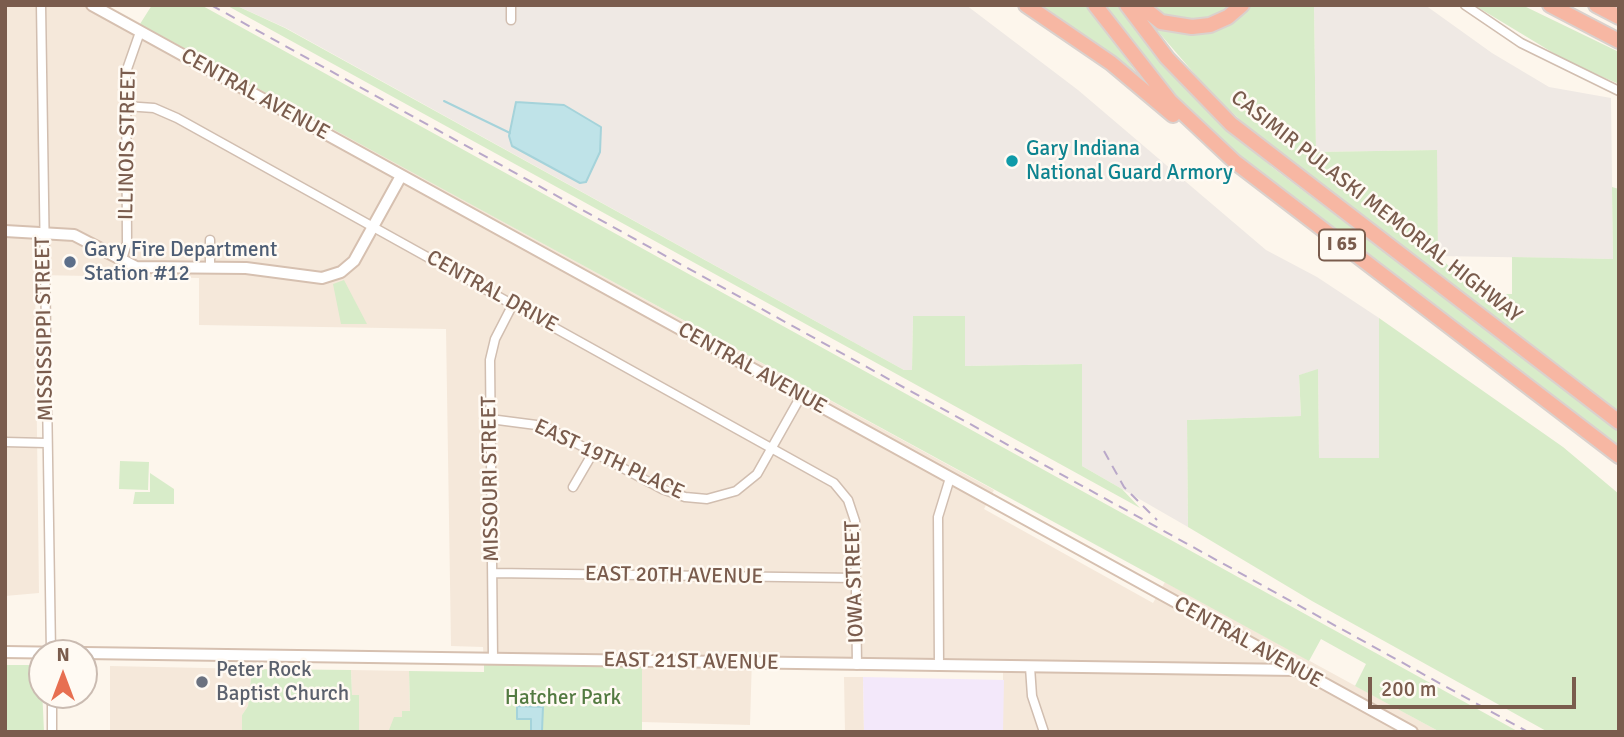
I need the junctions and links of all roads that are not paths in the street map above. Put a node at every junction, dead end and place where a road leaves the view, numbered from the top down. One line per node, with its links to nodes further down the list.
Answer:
1 (41, 5): 22 (street, MISSISSIPPI STREET)
2 (92, 5): 14 (street, CENTRAL AVENUE)
3 (511, 5): 13 (street)
4 (1026, 5): 18 (highway)
5 (1095, 5): 18 (highway, I 65)
6 (1127, 5): 29 (highway, CASIMIR PULASKI MEMORIAL HIGHWAY / I 65)
7 (1140, 5): 8 (highway)
8 (1242, 5)
9 (1465, 5): 16 (street)
10 (1550, 5): 15 (highway)
11 (1596, 5): 12 (highway)
12 (1619, 16)
13 (511, 20)
14 (140, 32): 17 (street, ILLINOIS STREET); 19 (street, CENTRAL AVENUE)
15 (1619, 41)
16 (1619, 90)
17 (125, 106): 20 (street, CENTRAL DRIVE); 24 (street, ILLINOIS STREET)
18 (1235, 162): 34 (highway, I 65)
19 (401, 176): 20 (street); 27 (street, CENTRAL AVENUE)
20 (374, 227): 25 (street); 26 (street, CENTRAL DRIVE)
21 (5, 231): 22 (street)
22 (44, 232): 24 (street); 31 (street, MISSISSIPPI STREET)
23 (210, 240): 25 (street)
24 (122, 259): 25 (street)
25 (210, 267)
26 (513, 304): 28 (street, MISSOURI STREET); 32 (street, CENTRAL DRIVE)
27 (802, 396): 32 (street, EAST 19TH PLACE); 35 (street, CENTRAL AVENUE)
28 (490, 419): 33 (street, EAST 19TH PLACE); 38 (street, MISSOURI STREET)
29 (1619, 422)
30 (5, 442): 31 (street)
31 (46, 443): 40 (street, MISSISSIPPI STREET)
32 (774, 447): 33 (street, EAST 19TH PLACE); 37 (street, CENTRAL DRIVE)
33 (594, 452): 36 (street)
34 (1619, 456)
35 (950, 478): 46 (street); 48 (street, CENTRAL AVENUE)
36 (573, 487)
37 (848, 500): 39 (street, IOWA STREET)
38 (493, 573): 39 (street, EAST 20TH AVENUE); 44 (street, MISSOURI STREET)
39 (856, 578): 45 (street, IOWA STREET)
40 (51, 639)
41 (5, 652): 42 (street)
42 (28, 652)
43 (98, 653): 44 (street, EAST 21ST AVENUE)
44 (493, 659): 45 (street, EAST 21ST AVENUE)
45 (858, 665): 46 (street, EAST 21ST AVENUE)
46 (939, 666): 47 (street, EAST 21ST AVENUE)
47 (1030, 667): 48 (street, EAST 21ST AVENUE); 51 (street)
48 (1297, 670): 52 (street, CENTRAL AVENUE)
49 (51, 709): 50 (street)
50 (52, 732)
51 (1044, 732)
52 (1412, 732)

